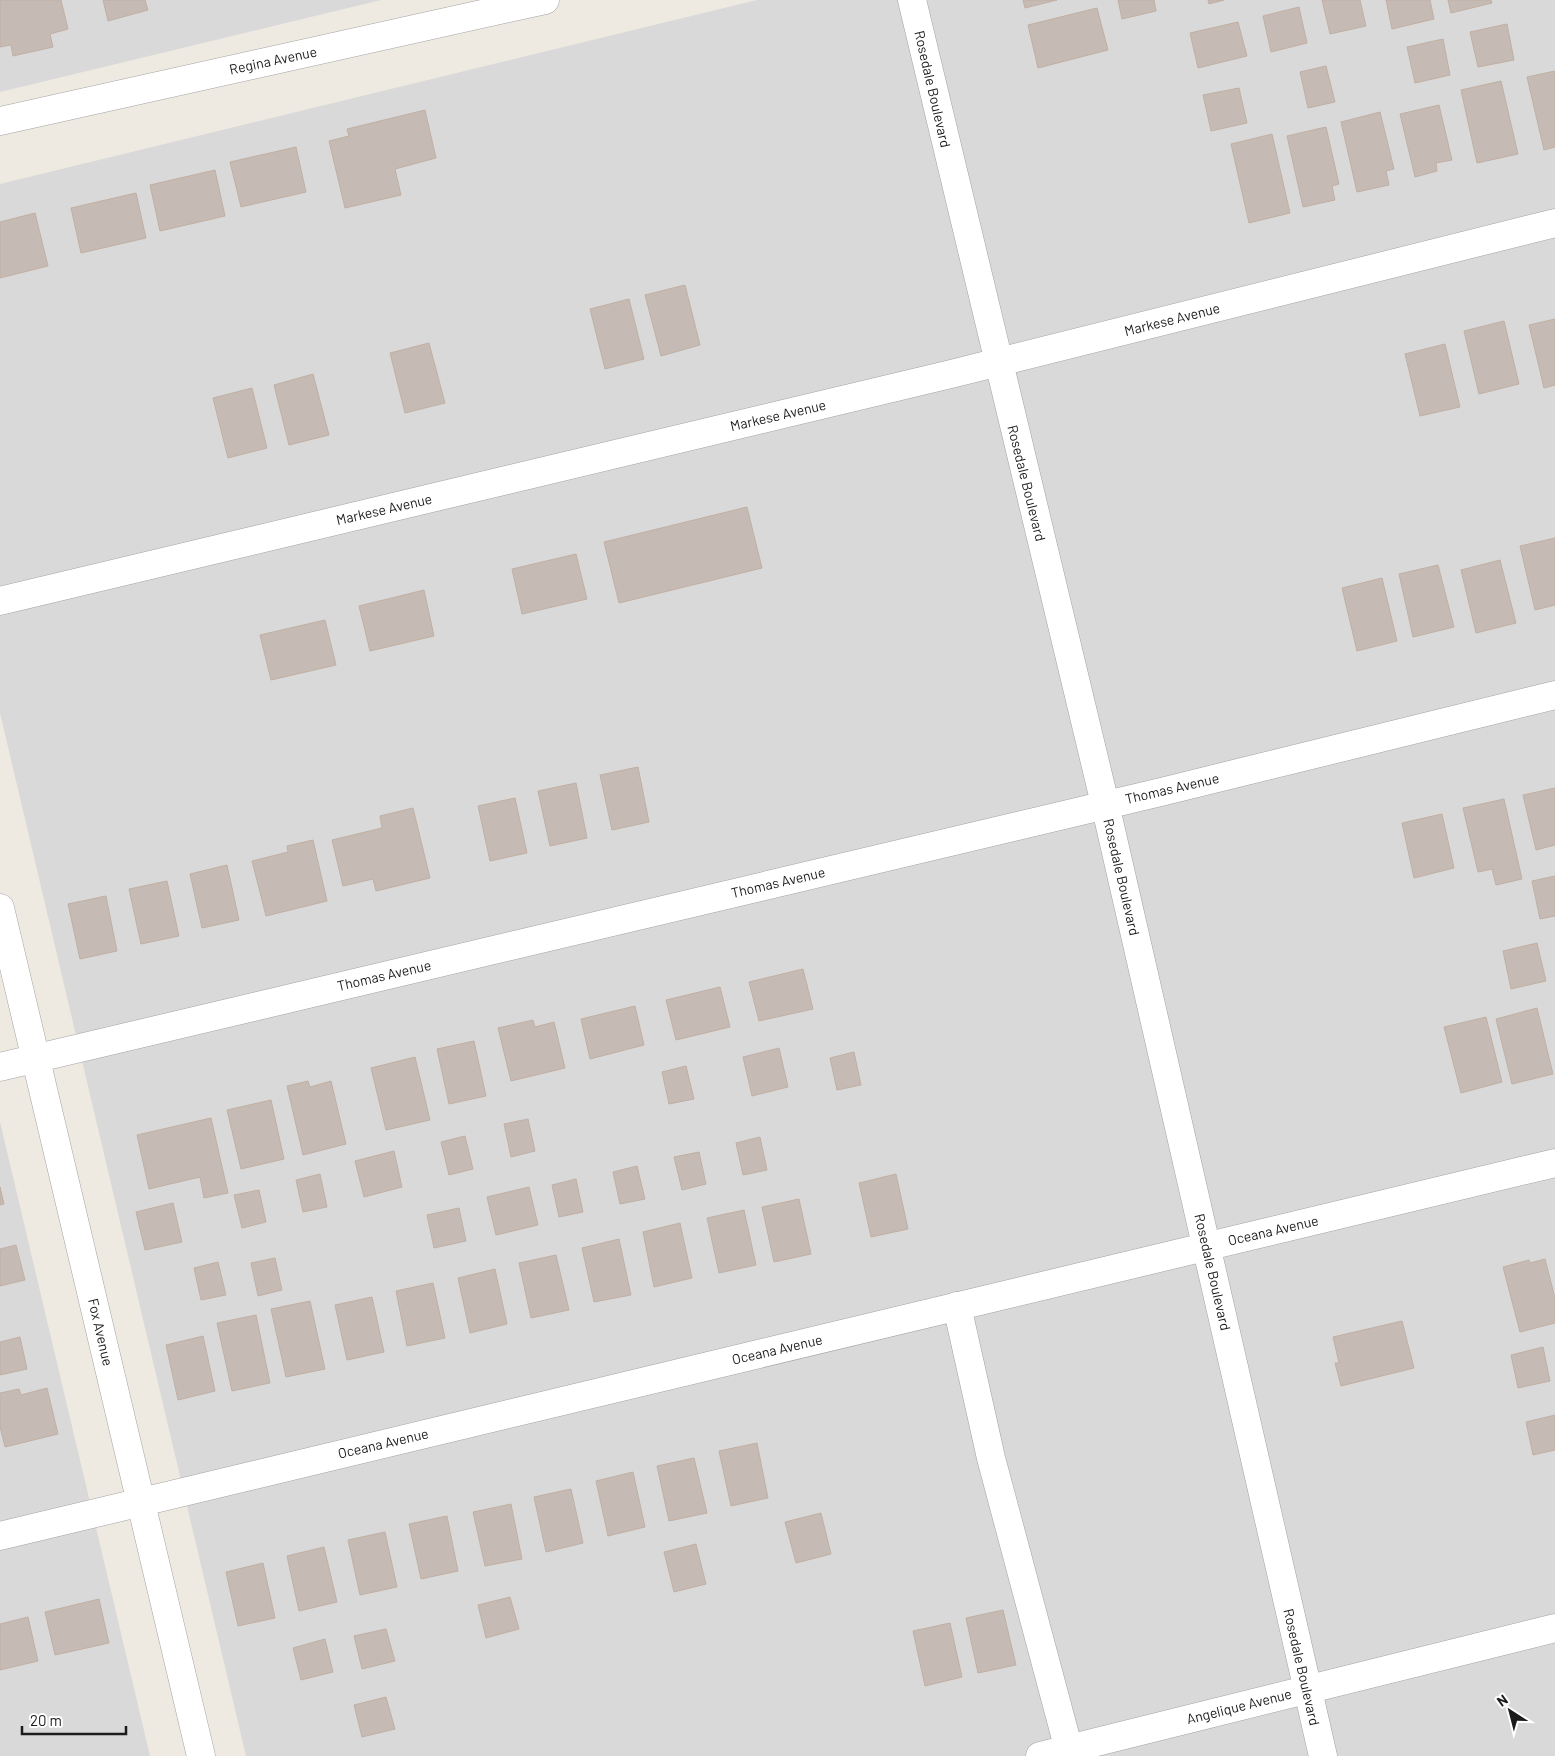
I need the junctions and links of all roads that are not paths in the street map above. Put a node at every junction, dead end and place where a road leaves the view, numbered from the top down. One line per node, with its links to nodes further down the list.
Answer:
1 (545, 0): 3 (street, Regina Avenue)
2 (912, 0): 5 (street, Rosedale Boulevard)
3 (0, 120)
4 (1555, 223): 5 (street, Markese Avenue)
5 (998, 362): 6 (street, Markese Avenue); 8 (street, Rosedale Boulevard)
6 (0, 601)
7 (1555, 694): 8 (street, Thomas Avenue)
8 (1105, 804): 10 (street, Thomas Avenue); 13 (street, Rosedale Boulevard)
9 (0, 908): 10 (street, Fox Avenue)
10 (37, 1058): 11 (street, Thomas Avenue); 15 (street, Fox Avenue)
11 (0, 1067)
12 (1555, 1163): 13 (street, Oceana Avenue)
13 (1208, 1246): 14 (street, Oceana Avenue); 18 (street, Rosedale Boulevard)
14 (957, 1306): 15 (street, Oceana Avenue); 19 (street)
15 (141, 1501): 16 (street, Oceana Avenue); 20 (street, Fox Avenue)
16 (0, 1536)
17 (1555, 1628): 18 (street, Angelique Avenue)
18 (1306, 1689): 19 (street, Angelique Avenue); 22 (street, Rosedale Boulevard)
19 (1069, 1750): 21 (street, Angelique Avenue)
20 (201, 1756)
21 (1040, 1756)
22 (1323, 1756)

